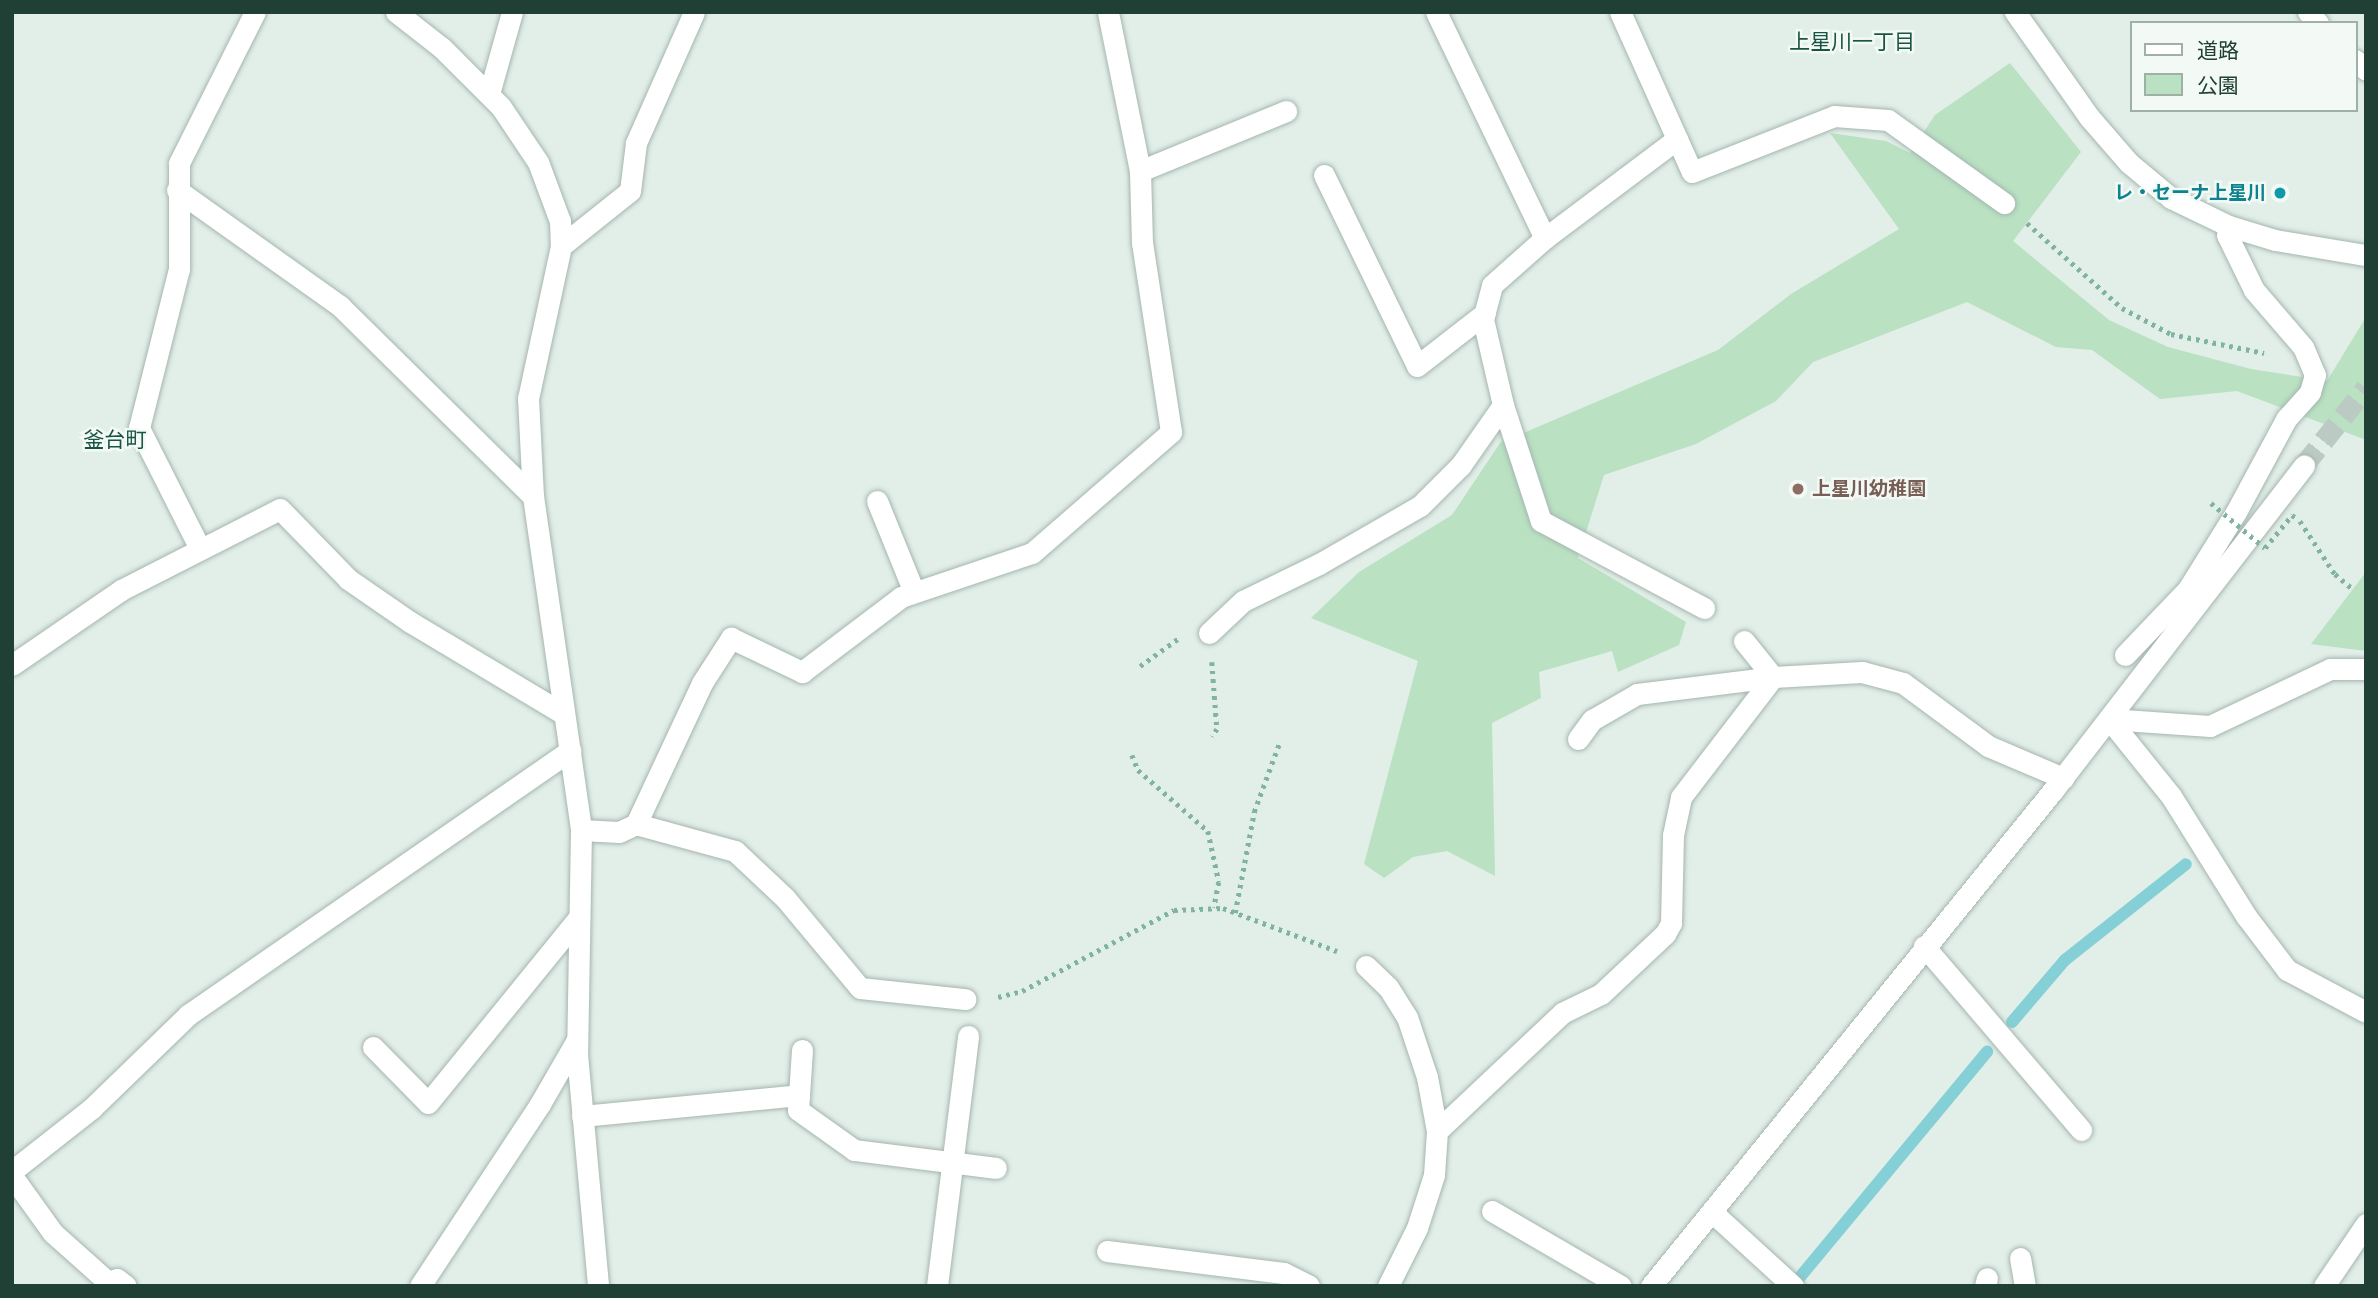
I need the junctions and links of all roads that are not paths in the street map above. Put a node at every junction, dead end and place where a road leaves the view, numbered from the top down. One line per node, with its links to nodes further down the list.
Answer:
1 (255, 12): 14 (street)
2 (396, 12): 9 (street)
3 (512, 12): 9 (street)
4 (694, 12): 18 (street)
5 (1108, 12): 12 (street)
6 (1437, 12): 17 (street)
7 (1620, 12): 11 (street)
8 (2015, 12): 16 (street)
9 (489, 94): 18 (street)
10 (1286, 111): 12 (street)
11 (1677, 139): 15 (street); 17 (street)
12 (1140, 171): 26 (street)
13 (1324, 175): 20 (street)
14 (177, 190): 23 (street); 25 (street)
15 (2004, 203)
16 (2229, 226): 19 (street); 27 (street)
17 (1545, 238): 20 (street)
18 (561, 246): 23 (street)
19 (2366, 255)
20 (1485, 313): 21 (street)
21 (1503, 405): 28 (street); 29 (street)
22 (2304, 465): 27 (street)
23 (533, 496): 35 (street)
24 (877, 501): 26 (street)
25 (199, 547): 32 (street); 35 (street)
26 (914, 592): 40 (street)
27 (2195, 594): 31 (street); 36 (street)
28 (1704, 608)
29 (1209, 632)
30 (1744, 641): 34 (street)
31 (2125, 655)
32 (12, 665)
33 (2366, 669): 36 (street)
34 (1773, 677): 37 (street); 39 (street); 54 (street)
35 (564, 714): 38 (street)
36 (2109, 719): 39 (street); 46 (street)
37 (1578, 739)
38 (570, 750): 41 (street); 57 (street)
39 (2063, 778): 43 (street)
40 (636, 824): 41 (street); 45 (street)
41 (581, 831): 42 (street)
42 (579, 918): 48 (street); 49 (street)
43 (1924, 946): 53 (street); 59 (street)
44 (1366, 966): 54 (street)
45 (965, 999)
46 (2366, 1012)
47 (968, 1037): 55 (street)
48 (577, 1040): 52 (street); 64 (street)
49 (373, 1047)
50 (802, 1050): 51 (street)
51 (799, 1095): 52 (street); 55 (street)
52 (582, 1116): 65 (street)
53 (2081, 1130)
54 (1437, 1131): 68 (street)
55 (956, 1164): 56 (street); 66 (street)
56 (996, 1168)
57 (12, 1174): 63 (street)
58 (1492, 1211): 69 (street)
59 (1712, 1212): 70 (street); 71 (street)
60 (2366, 1224): 73 (street)
61 (1107, 1251): 67 (street)
62 (2020, 1258): 72 (street)
63 (121, 1282)
64 (420, 1286)
65 (598, 1286)
66 (937, 1286)
67 (1310, 1286)
68 (1388, 1286)
69 (1621, 1286)
70 (1651, 1286)
71 (1793, 1286)
72 (2025, 1286)
73 (2324, 1286)

